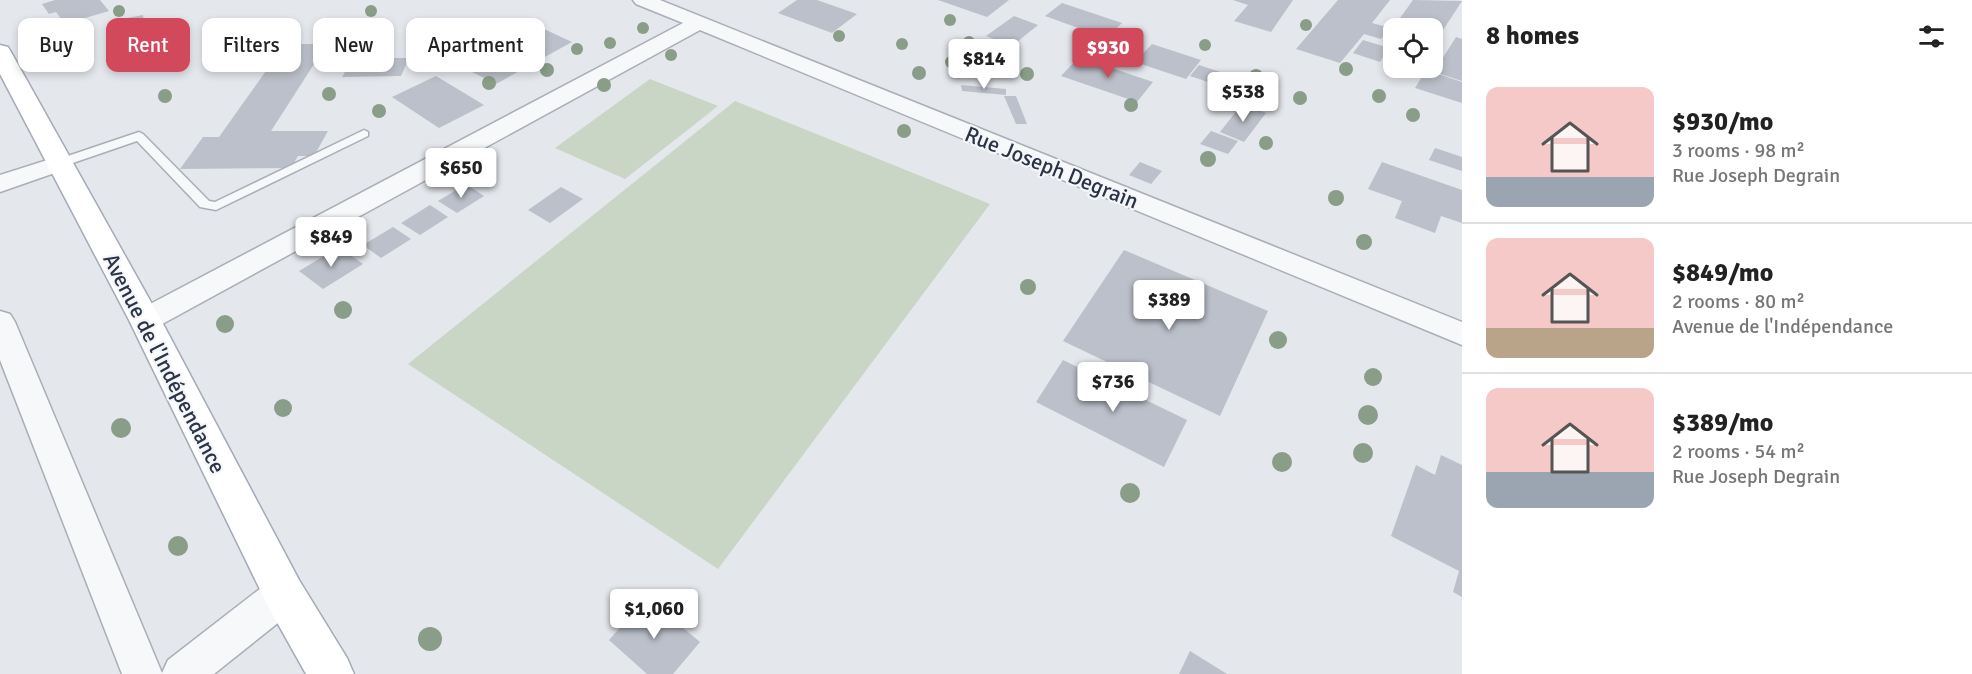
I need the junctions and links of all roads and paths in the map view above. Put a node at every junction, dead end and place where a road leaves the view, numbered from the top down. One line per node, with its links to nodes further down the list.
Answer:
1 (643, 0): 2 (street, Rue Joseph Degrain)
2 (699, 23): 7 (street); 9 (street, Rue Joseph Degrain)
3 (0, 52): 5 (main road, Avenue de l'Indépendance)
4 (364, 134): 5 (lane)
5 (60, 163): 6 (street); 7 (main road, Avenue de l'Indépendance)
6 (0, 184)
7 (145, 320): 10 (main road, Avenue de l'Indépendance)
8 (0, 322): 11 (street)
9 (1462, 334)
10 (284, 594): 12 (street); 13 (main road, Avenue de l'Indépendance)
11 (142, 674)
12 (182, 674)
13 (331, 674)

